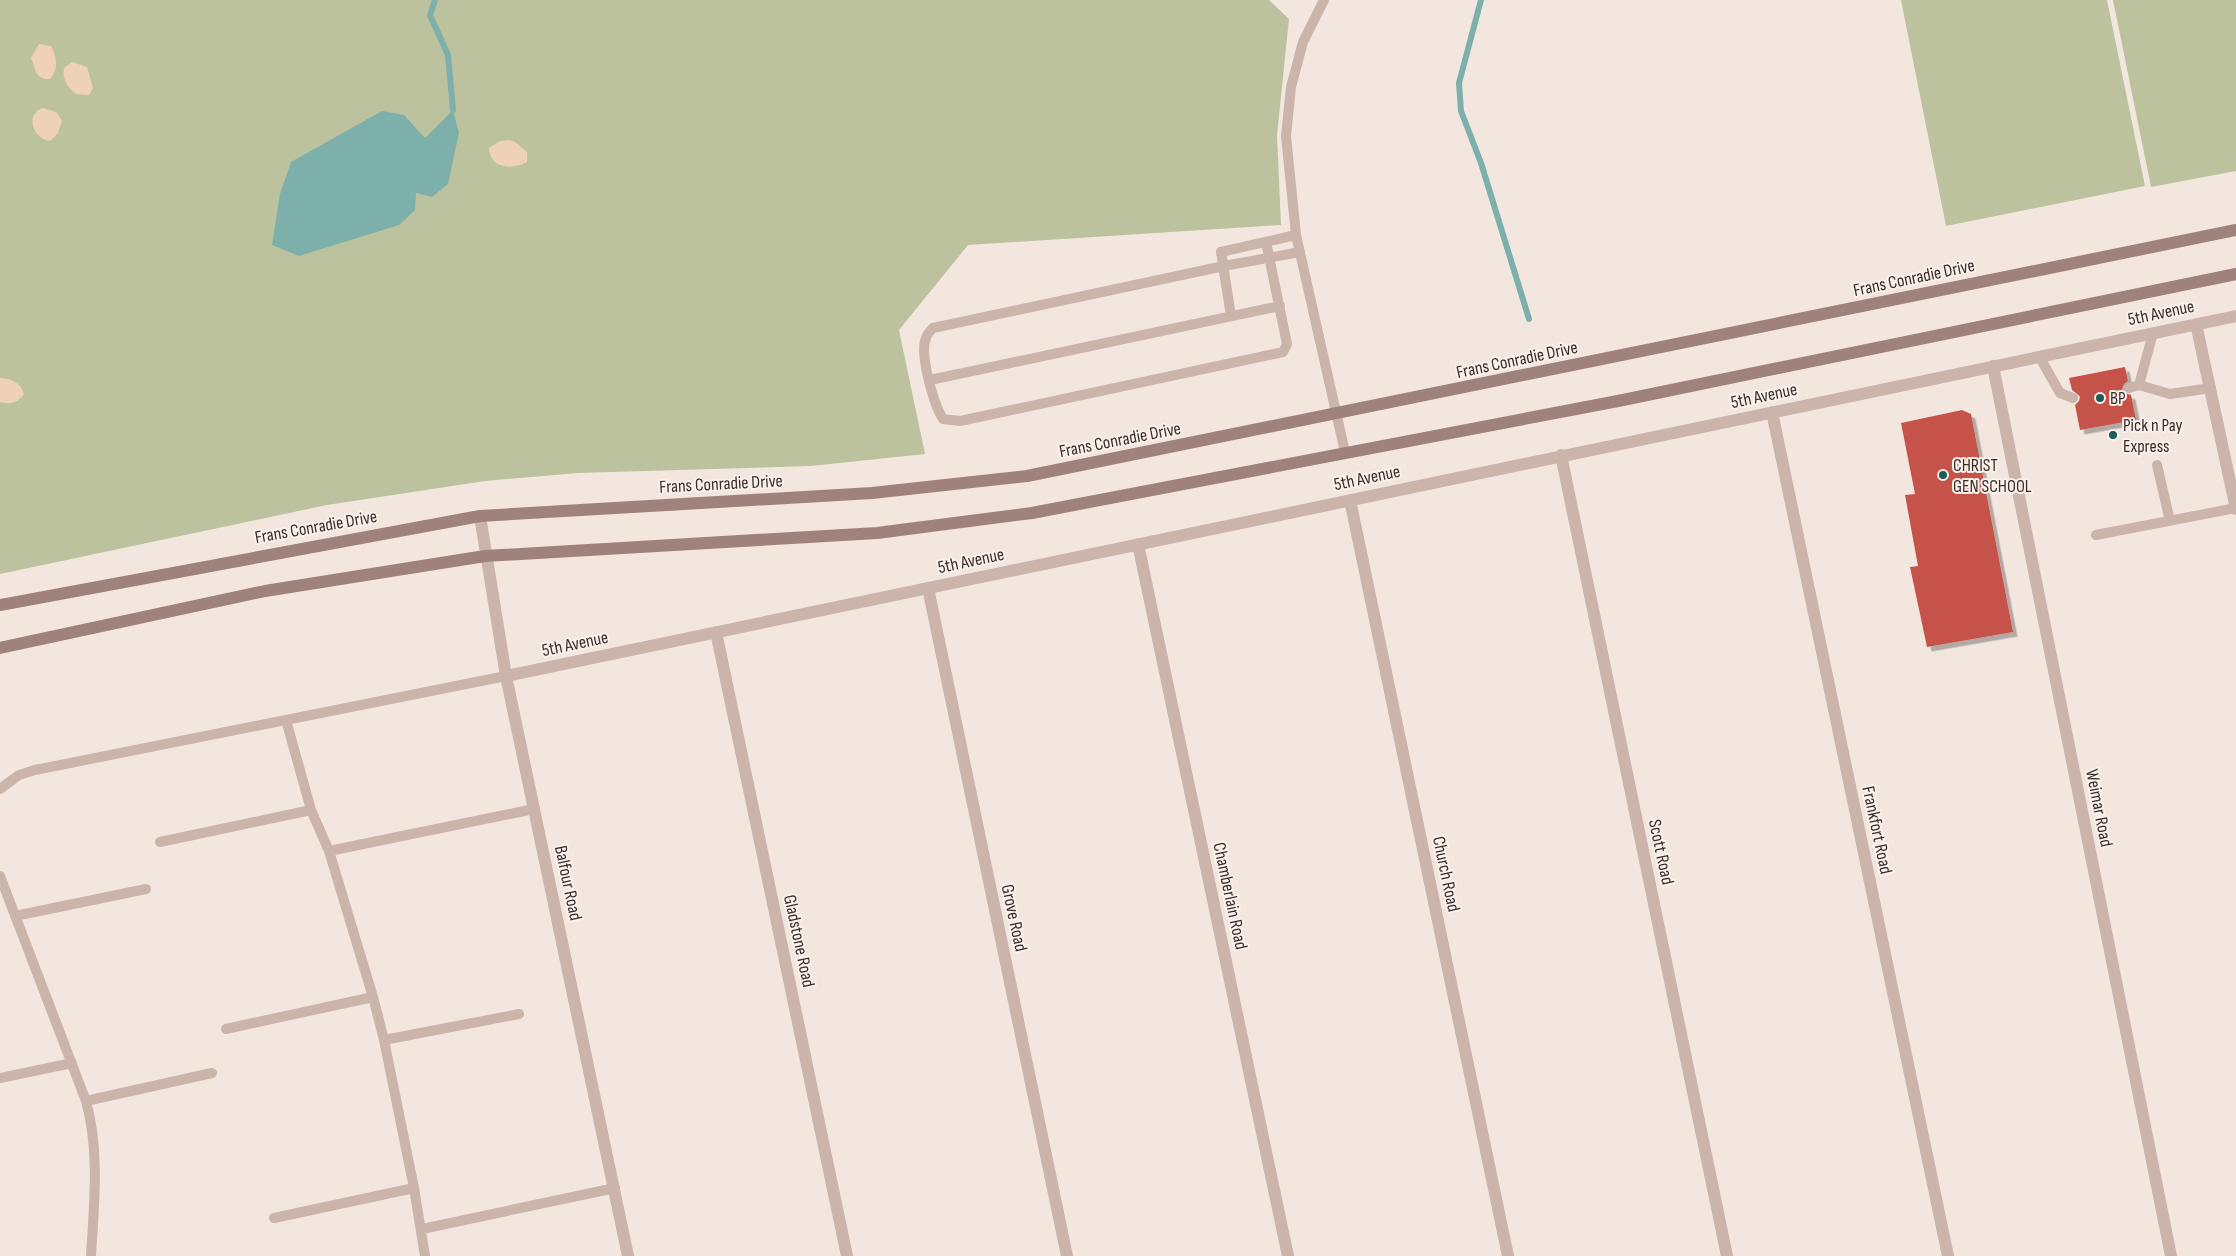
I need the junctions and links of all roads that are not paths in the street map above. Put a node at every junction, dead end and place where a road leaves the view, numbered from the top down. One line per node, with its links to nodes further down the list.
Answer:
1 (1324, 0): 3 (lane)
2 (2236, 230): 20 (main road, Frans Conradie Drive)
3 (1296, 235): 4 (lane); 5 (lane)
4 (1266, 242): 6 (lane); 7 (lane)
5 (1300, 252): 6 (lane); 20 (lane)
6 (1271, 258): 7 (lane); 9 (lane)
7 (1224, 266): 10 (lane); 16 (lane)
8 (2236, 274): 21 (main road)
9 (1280, 306): 10 (lane); 16 (lane)
10 (1231, 316): 16 (lane)
11 (2236, 316): 12 (street, 5th Avenue)
12 (2196, 324): 13 (street, 5th Avenue); 17 (street)
13 (2153, 333): 14 (street, 5th Avenue); 17 (lane)
14 (2039, 356): 15 (street, 5th Avenue); 18 (lane)
15 (1993, 366): 19 (street, 5th Avenue); 66 (street, Weimar Road)
16 (930, 380)
17 (2211, 388): 25 (street)
18 (2074, 398)
19 (1772, 412): 22 (street, 5th Avenue); 65 (street, Frankfort Road)
20 (1338, 414): 21 (lane); 26 (main road, Frans Conradie Drive)
21 (1345, 452): 30 (main road)
22 (1561, 455): 24 (street, 5th Avenue); 64 (street, Scott Road)
23 (2157, 465): 27 (lane)
24 (1350, 500): 29 (street, 5th Avenue); 63 (street, Church Road)
25 (2236, 509): 27 (lane)
26 (480, 516): 30 (street, Balfour Road); 32 (main road, Frans Conradie Drive)
27 (2170, 522): 28 (lane)
28 (2096, 535)
29 (1138, 544): 31 (street, 5th Avenue); 62 (street, Chamberlain Road)
30 (485, 556): 34 (main road); 35 (street, Balfour Road)
31 (928, 588): 33 (street, 5th Avenue); 61 (street, Grove Road)
32 (0, 605)
33 (716, 632): 35 (street, 5th Avenue); 60 (street, Gladstone Road)
34 (0, 648)
35 (506, 676): 36 (lane); 38 (street, Balfour Road)
36 (286, 720): 37 (lane); 39 (lane)
37 (0, 789)
38 (534, 809): 41 (lane); 54 (street, Balfour Road)
39 (311, 810): 40 (lane); 41 (lane)
40 (160, 842)
41 (329, 851): 45 (lane)
42 (0, 879): 44 (lane)
43 (146, 889): 44 (lane)
44 (15, 916): 49 (lane)
45 (373, 997): 47 (lane); 48 (lane)
46 (520, 1014): 48 (lane)
47 (226, 1029)
48 (384, 1040): 53 (lane)
49 (72, 1063): 51 (lane); 52 (lane)
50 (212, 1073): 52 (lane)
51 (0, 1078)
52 (86, 1101): 57 (lane)
53 (414, 1188): 55 (lane); 56 (lane)
54 (615, 1188): 56 (lane); 59 (street, Balfour Road)
55 (274, 1218)
56 (422, 1229): 58 (lane)
57 (91, 1256)
58 (425, 1256)
59 (628, 1256)
60 (847, 1256)
61 (1066, 1256)
62 (1288, 1256)
63 (1508, 1256)
64 (1727, 1256)
65 (1948, 1256)
66 (2171, 1256)

